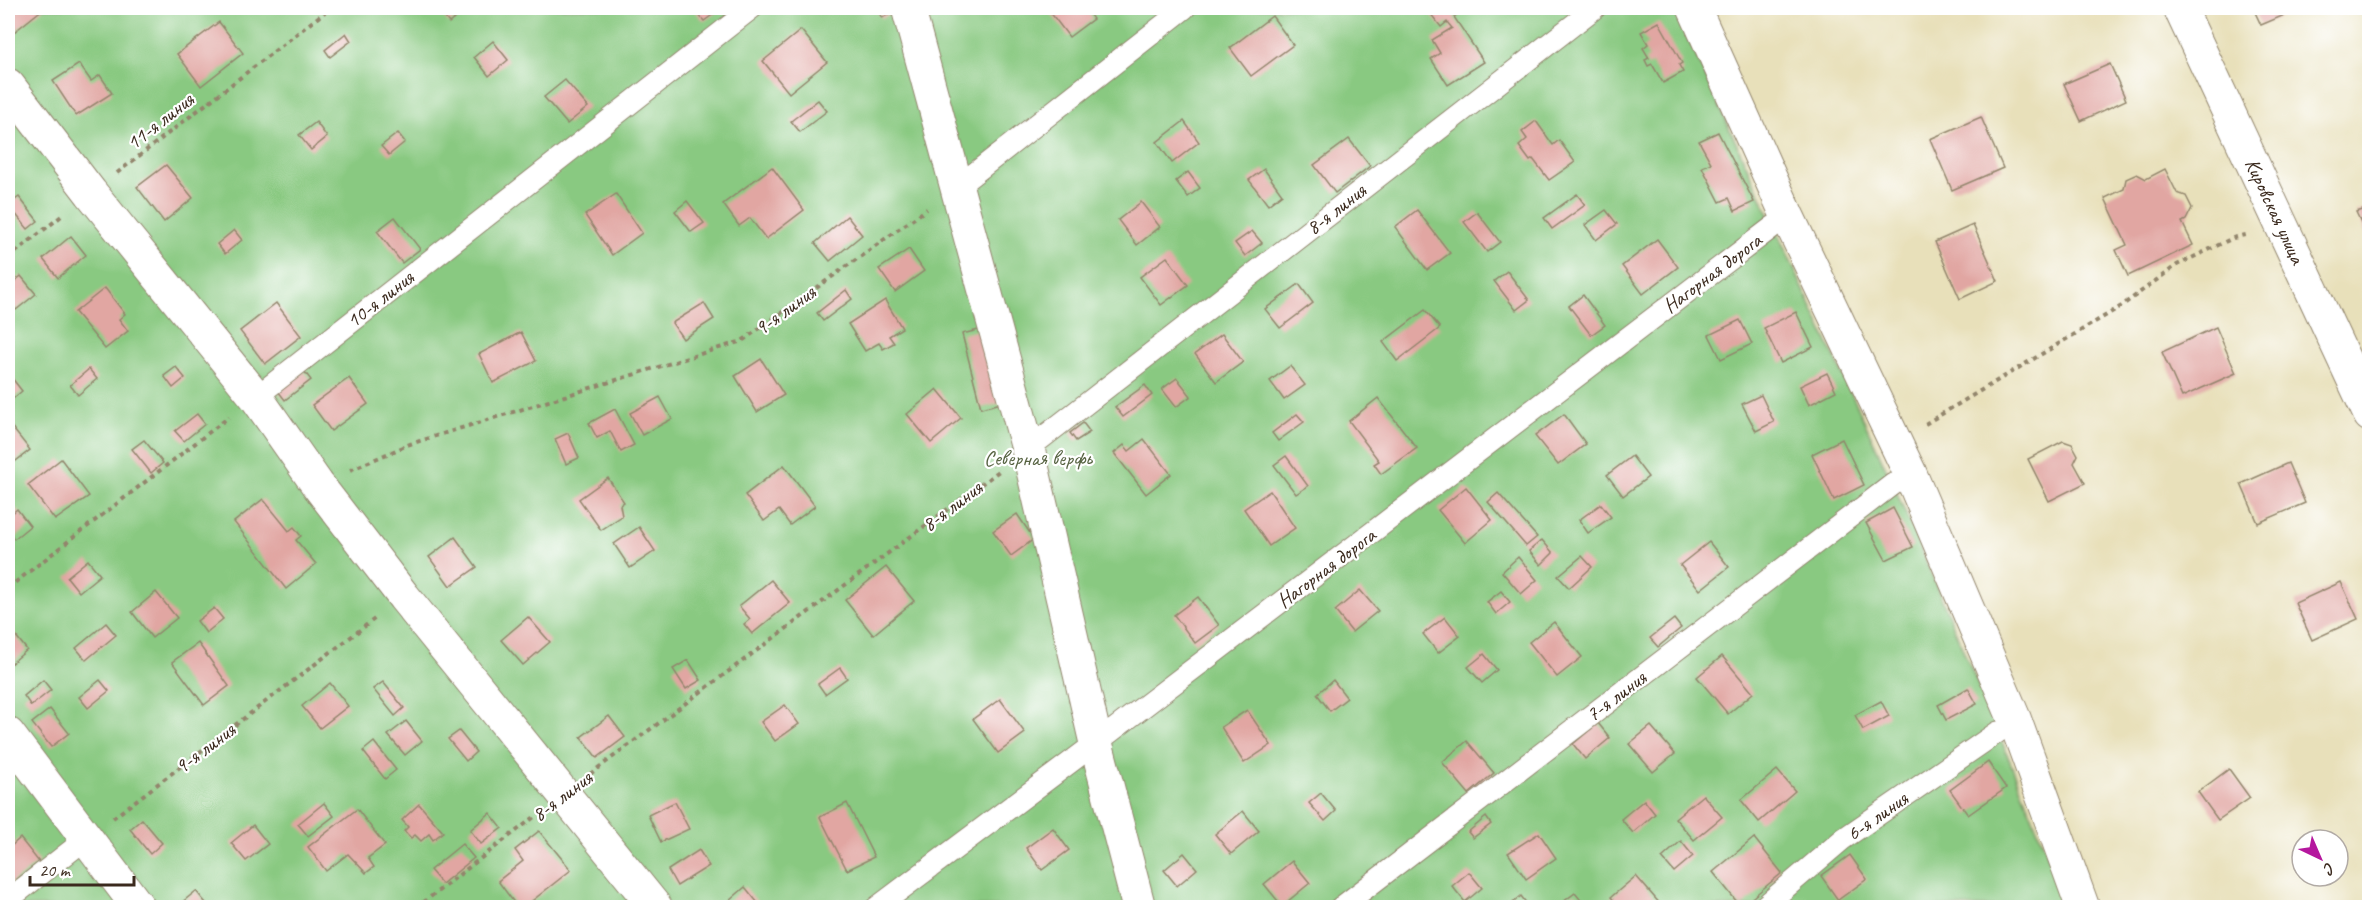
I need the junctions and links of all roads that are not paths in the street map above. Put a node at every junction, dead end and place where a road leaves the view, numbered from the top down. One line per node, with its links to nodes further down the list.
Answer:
1 (752, 8): 10 (lane, 10-я линия)
2 (909, 8): 8 (street)
3 (1185, 8): 8 (lane)
4 (1595, 8): 12 (lane, 8-я линия)
5 (1694, 8): 9 (street)
6 (2180, 8): 11 (street, Кировская улица)
7 (8, 85): 10 (street)
8 (957, 187): 12 (street)
9 (1780, 220): 13 (street); 16 (lane, Нагорная дорога)
10 (256, 397): 20 (street)
11 (2370, 415)
12 (1028, 449): 16 (street)
13 (1901, 478): 14 (street); 23 (lane, 7-я линия)
14 (2006, 725): 24 (lane, 6-я линия); 25 (street)
15 (8, 734): 17 (street)
16 (1096, 743): 21 (lane, Нагорная дорога); 22 (street)
17 (87, 838): 18 (lane); 19 (street)
18 (8, 900)
19 (139, 908)
20 (656, 908)
21 (876, 908)
22 (1139, 908)
23 (1340, 908)
24 (1762, 908)
25 (2083, 908)

